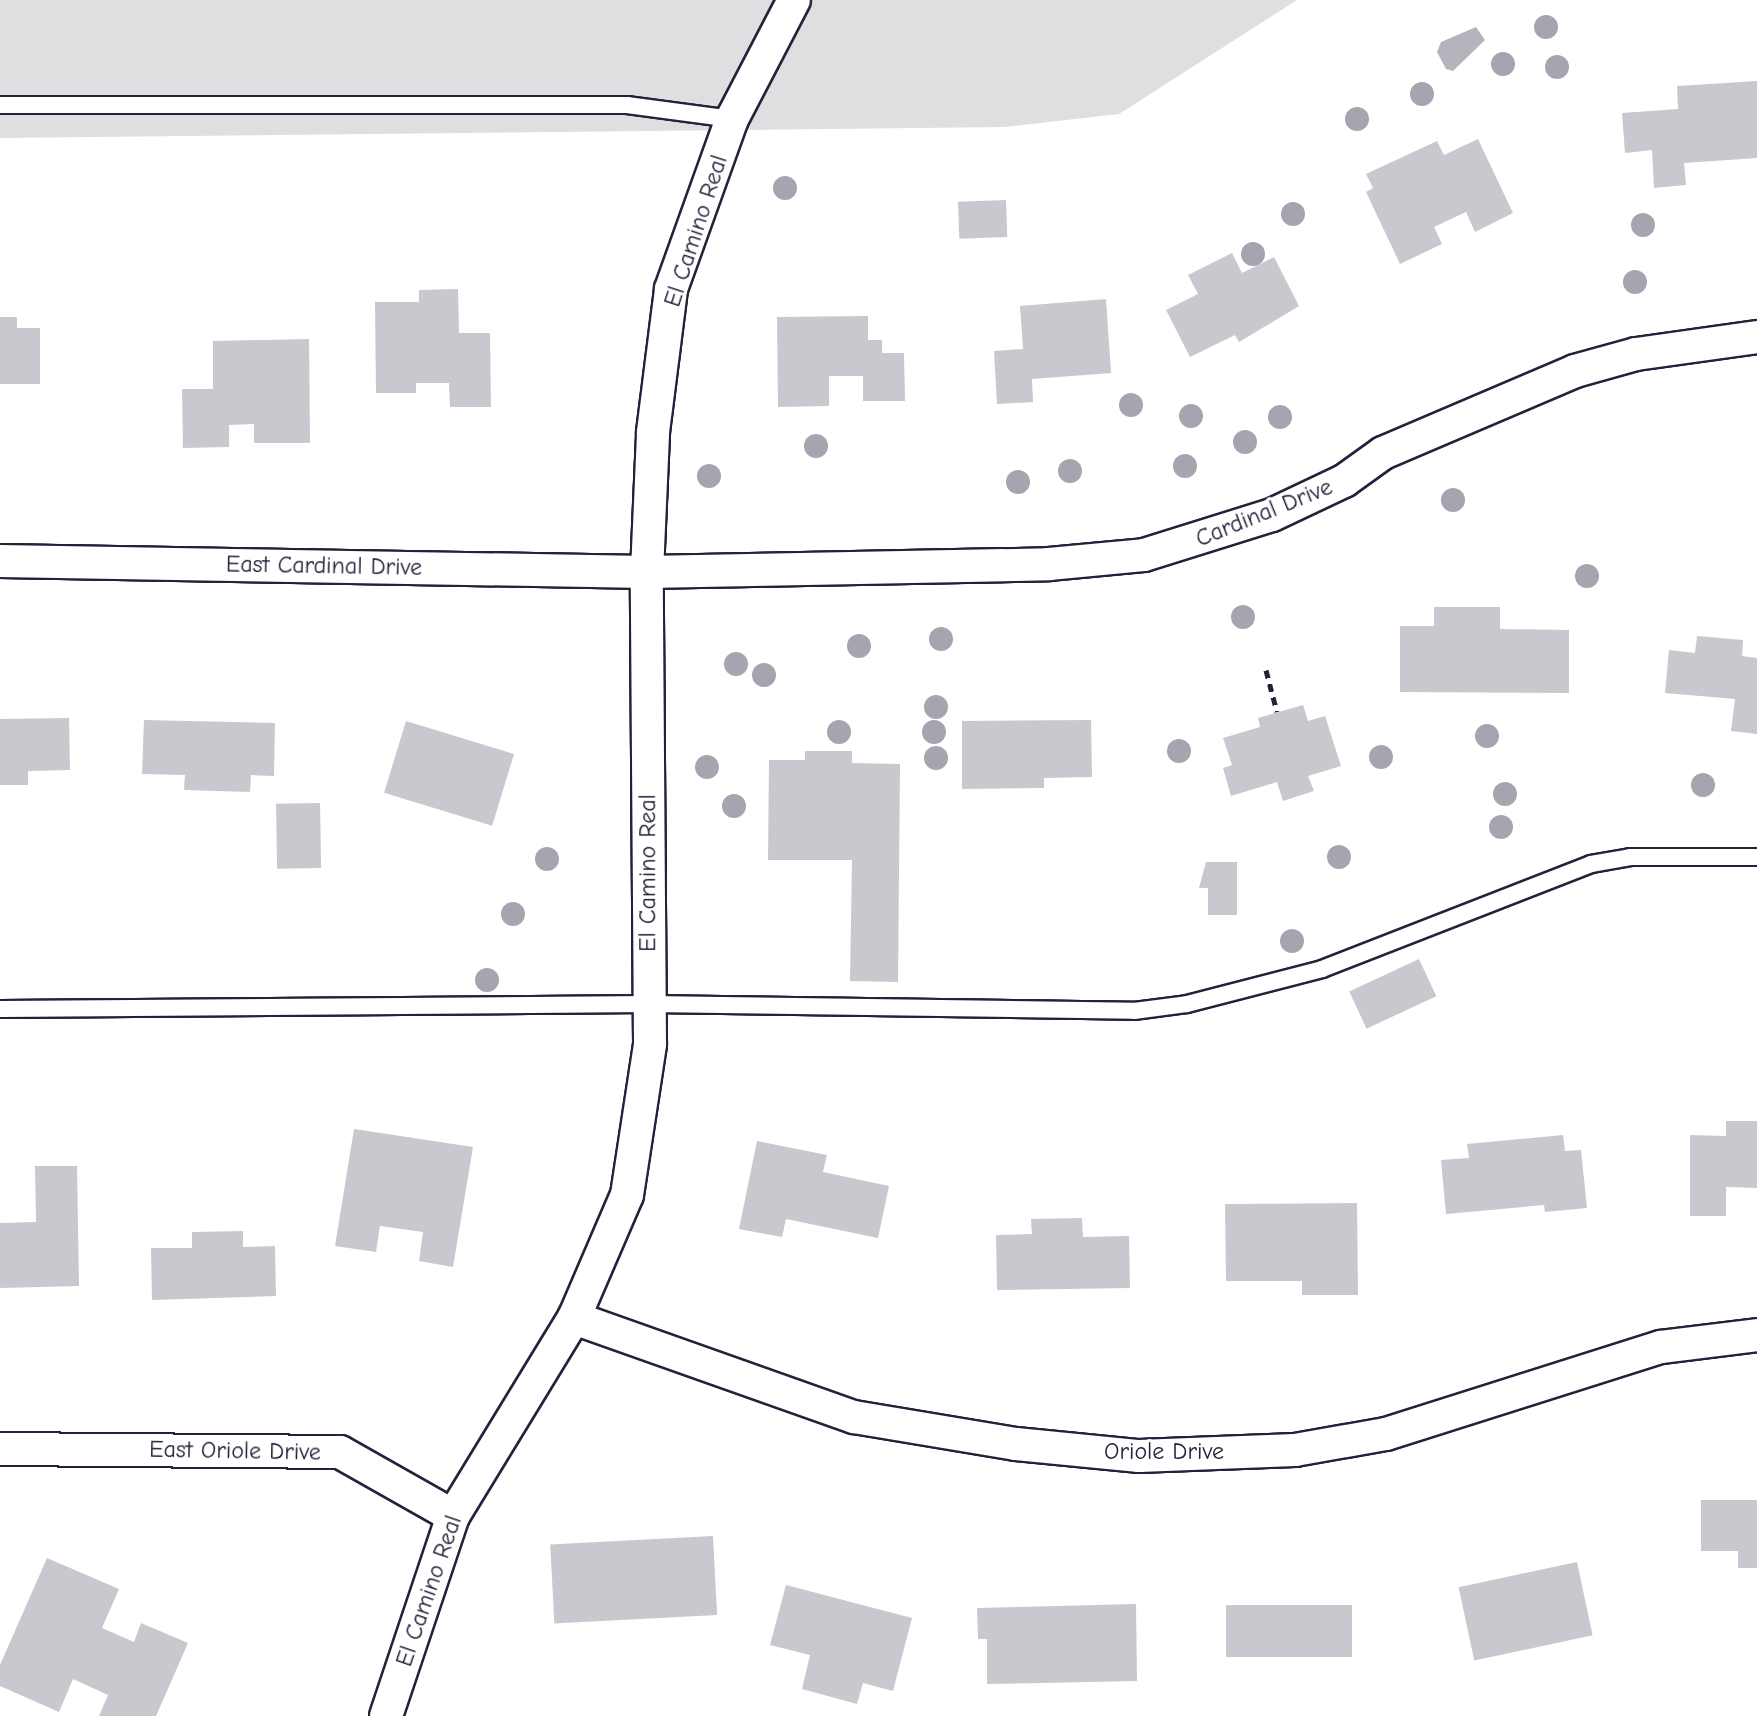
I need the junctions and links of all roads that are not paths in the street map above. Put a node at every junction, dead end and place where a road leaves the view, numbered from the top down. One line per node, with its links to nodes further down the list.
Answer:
1 (794, 0): 3 (street, El Camino Real)
2 (0, 105): 3 (lane)
3 (732, 119): 6 (street, El Camino Real)
4 (1757, 337): 6 (street, Cardinal Drive)
5 (0, 561): 6 (street, East Cardinal Drive)
6 (647, 572): 8 (street, El Camino Real)
7 (1757, 857): 8 (lane)
8 (649, 1004): 9 (lane); 10 (street, El Camino Real)
9 (0, 1009)
10 (574, 1318): 11 (street, Oriole Drive); 13 (street, El Camino Real)
11 (1757, 1335)
12 (0, 1449): 13 (street, East Oriole Drive)
13 (453, 1516): 14 (street, El Camino Real)
14 (386, 1716)

